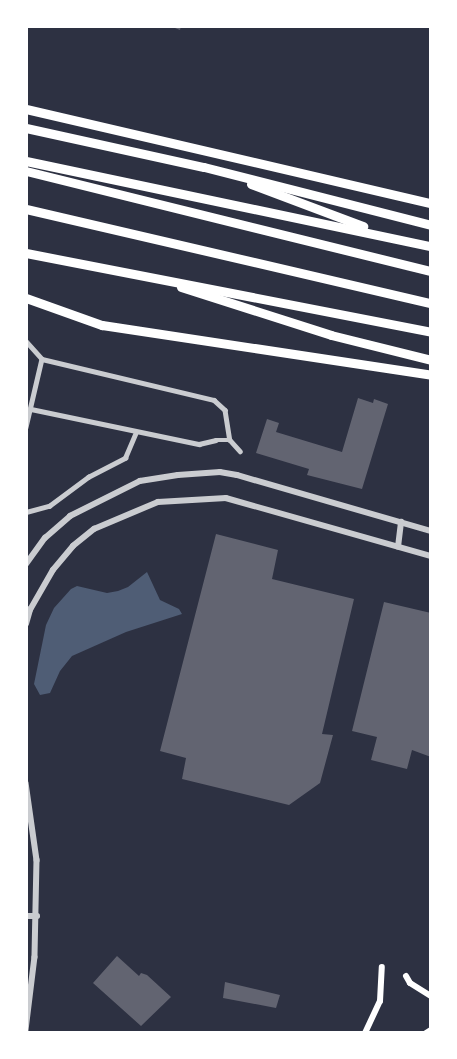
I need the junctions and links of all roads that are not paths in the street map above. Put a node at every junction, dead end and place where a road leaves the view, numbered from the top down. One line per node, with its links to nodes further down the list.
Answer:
1 (26, 109): 6 (highway)
2 (26, 128): 4 (highway)
3 (26, 161): 9 (highway)
4 (204, 167): 8 (highway); 9 (highway)
5 (26, 171): 12 (highway)
6 (431, 203)
7 (26, 210): 15 (highway)
8 (431, 225)
9 (392, 237): 10 (highway)
10 (431, 246)
11 (26, 253): 13 (highway)
12 (431, 271)
13 (153, 276): 16 (highway); 19 (highway)
14 (26, 298): 20 (highway)
15 (431, 303)
16 (431, 332)
17 (26, 341): 18 (street)
18 (42, 359): 21 (street); 24 (street)
19 (431, 360)
20 (431, 375)
21 (31, 408): 22 (street); 23 (street)
22 (26, 427)
23 (136, 432): 24 (street); 26 (street)
24 (230, 440): 25 (street)
25 (240, 451)
26 (26, 512)
27 (401, 522): 28 (street); 29 (street); 31 (street)
28 (431, 531)
29 (398, 547): 30 (street); 32 (street)
30 (431, 556)
31 (26, 564)
32 (26, 624)
33 (26, 783): 35 (street)
34 (26, 916): 35 (street)
35 (36, 916): 39 (street)
36 (382, 967): 41 (main road)
37 (406, 976): 38 (main road)
38 (431, 996)
39 (26, 1030)
40 (431, 1030): 42 (main road)
41 (365, 1033)
42 (426, 1033)

